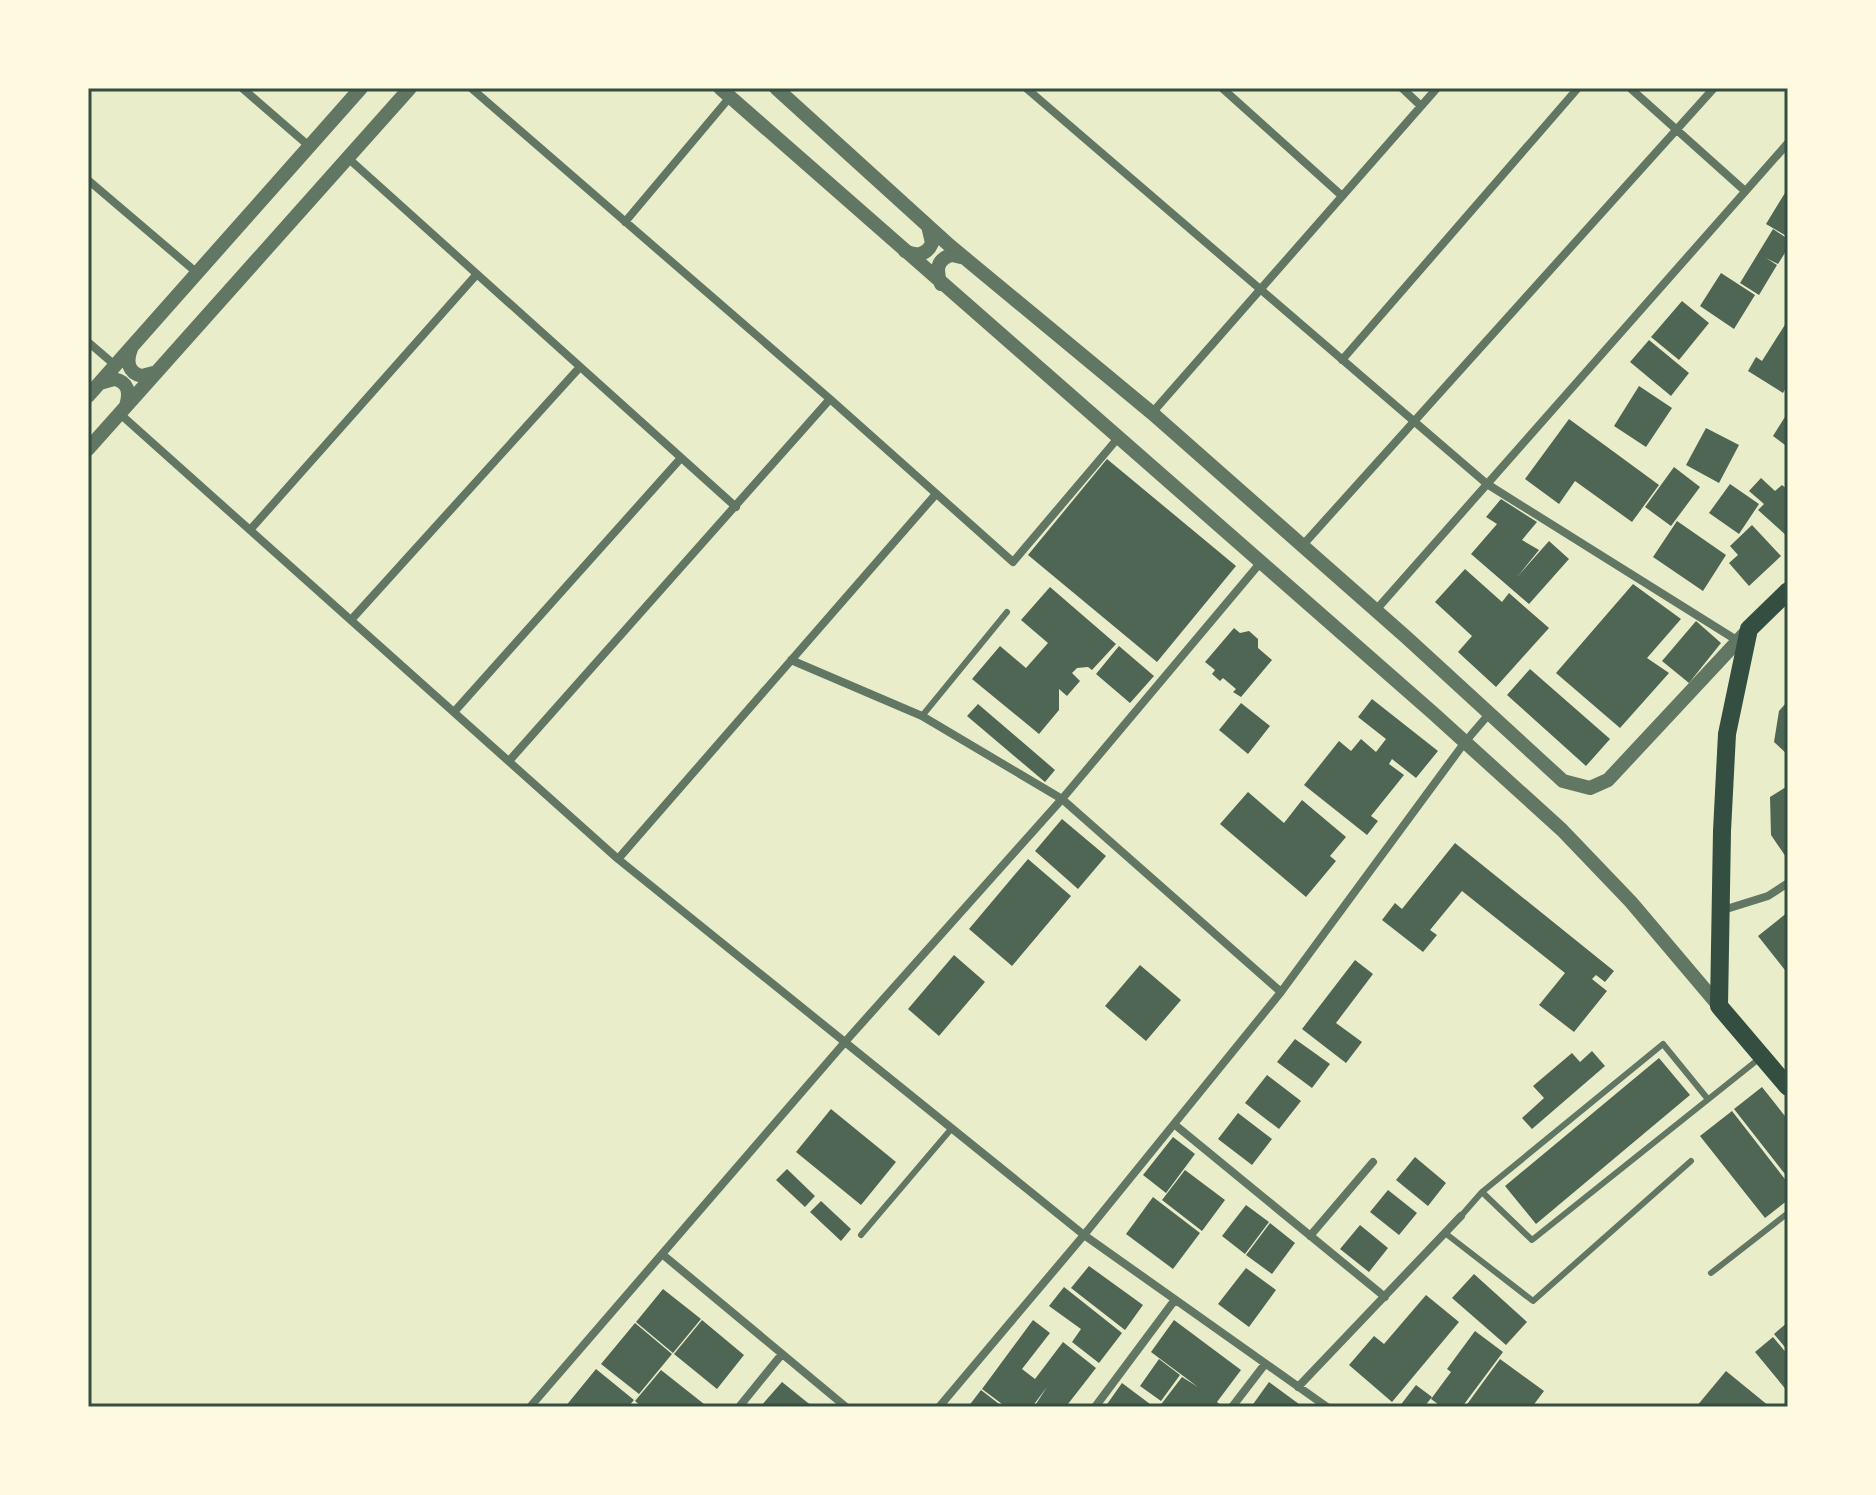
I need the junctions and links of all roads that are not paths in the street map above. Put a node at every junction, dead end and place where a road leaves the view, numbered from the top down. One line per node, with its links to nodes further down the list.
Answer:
1 (242, 88): 17 (street)
2 (361, 88): 17 (street)
3 (410, 88): 18 (street)
4 (471, 88): 22 (street)
5 (776, 88): 23 (street)
6 (1026, 88): 29 (street)
7 (1222, 88): 21 (street)
8 (1402, 88): 14 (street)
9 (1437, 88): 14 (street)
10 (1578, 88): 32 (street)
11 (1630, 88): 15 (street)
12 (1714, 88): 15 (street)
13 (725, 93): 22 (street); 24 (street)
14 (1421, 106): 21 (street)
15 (1677, 129): 20 (street); 41 (street)
16 (1788, 143): 20 (street)
17 (309, 146): 26 (street)
18 (349, 159): 27 (street); 35 (street)
19 (88, 180): 26 (street)
20 (1745, 191): 45 (street)
21 (1341, 195): 29 (street)
22 (625, 222): 38 (street)
23 (928, 226): 24 (street); 25 (street)
24 (901, 249): 28 (street)
25 (965, 259): 28 (street); 40 (street)
26 (196, 272): 31 (street)
27 (477, 274): 34 (street); 48 (street)
28 (942, 284): 42 (street)
29 (1260, 289): 32 (street); 40 (street)
30 (88, 342): 33 (street)
31 (131, 348): 33 (street); 35 (street)
32 (1342, 360): 41 (street)
33 (116, 366): 36 (street)
34 (580, 367): 44 (street); 54 (street)
35 (158, 372): 39 (street)
36 (99, 384): 37 (street); 39 (street)
37 (88, 396)
38 (830, 399): 46 (street); 47 (street)
39 (122, 410): 43 (street); 48 (street)
40 (1152, 413): 49 (street)
41 (1414, 421): 45 (street); 49 (street)
42 (1118, 438): 46 (street); 50 (street)
43 (88, 449)
44 (681, 458): 47 (street); 57 (street)
45 (1487, 484): 52 (street); 55 (street)
46 (936, 494): 56 (street)
47 (736, 507): 61 (street)
48 (250, 530): 54 (street)
49 (1302, 546): 52 (street)
50 (1261, 562): 60 (street); 62 (street)
51 (1788, 591): 55 (main road)
52 (1376, 610): 58 (street)
53 (1007, 612): 59 (lane)
54 (351, 620): 57 (street)
55 (1744, 635): 58 (street); 65 (main road)
56 (791, 660): 59 (street); 63 (street)
57 (454, 712): 61 (street)
58 (1489, 714): 60 (street)
59 (922, 716): 62 (street)
60 (1465, 742): 66 (street); 67 (street)
61 (509, 761): 63 (street)
62 (1062, 799): 66 (street); 68 (street)
63 (618, 859): 68 (street)
64 (1788, 883): 65 (street)
65 (1720, 911): 67 (main road)
66 (1281, 992): 72 (street)
67 (1719, 1006): 69 (main road)
68 (845, 1042): 73 (street); 83 (street)
69 (1763, 1056): 70 (main road); 71 (lane)
70 (1788, 1087)
71 (1707, 1098): 76 (lane); 76 (lane)
72 (1174, 1124): 81 (street); 82 (street)
73 (952, 1128): 80 (lane); 81 (street)
74 (1691, 1161): 79 (lane)
75 (1373, 1162): 82 (street)
76 (1482, 1192): 78 (lane)
77 (1788, 1213): 84 (lane)
78 (1461, 1216): 79 (street)
79 (1445, 1233): 85 (street)
80 (861, 1235)
81 (1084, 1235): 86 (street); 93 (street)
82 (1310, 1236): 85 (street)
83 (662, 1254): 87 (street); 90 (street)
84 (1711, 1273)
85 (1385, 1297): 89 (street)
86 (1174, 1301): 88 (street); 94 (street)
87 (782, 1354): 91 (street); 92 (street)
88 (1265, 1364): 89 (street); 95 (street)
89 (1298, 1387): 96 (street)
90 (530, 1407)
91 (739, 1407)
92 (846, 1407)
93 (939, 1407)
94 (1095, 1407)
95 (1232, 1407)
96 (1327, 1407)

